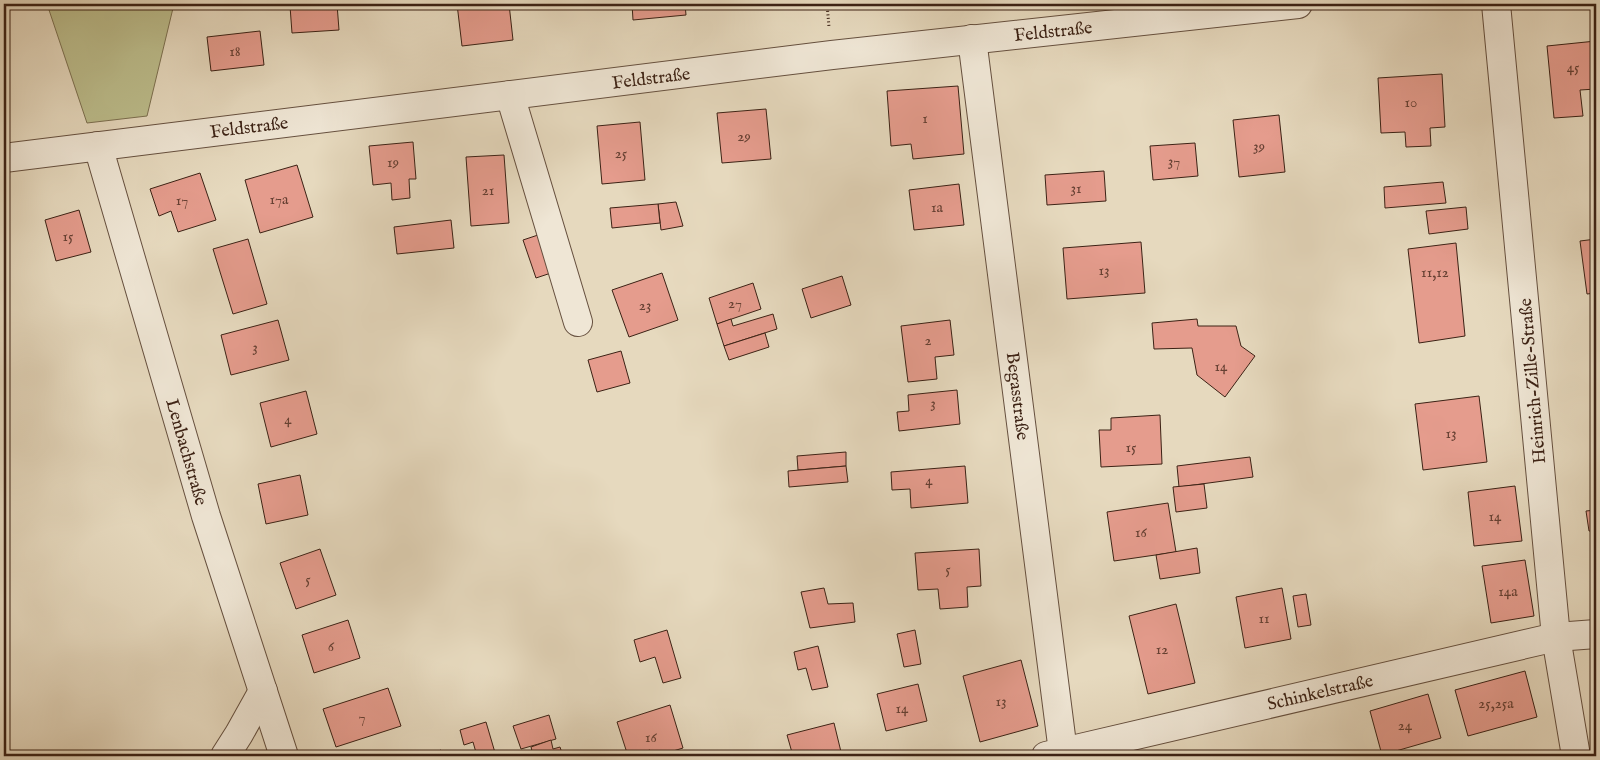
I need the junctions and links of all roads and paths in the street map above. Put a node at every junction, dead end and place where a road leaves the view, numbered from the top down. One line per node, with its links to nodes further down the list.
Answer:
1 (1298, 4): 3 (street, Feldstraße)
2 (1496, 4): 9 (street, Heinrich-Zille-Straße)
3 (972, 39): 4 (street, Feldstraße); 12 (street, Begasstraße)
4 (510, 95): 5 (street, Feldstraße); 7 (street)
5 (98, 146): 6 (street, Feldstraße); 10 (street, Lenbachstraße)
6 (4, 158)
7 (578, 322)
8 (1596, 634): 9 (street, Schinkelstraße)
9 (1556, 637): 12 (street, Schinkelstraße); 14 (street, Heinrich-Zille-Straße)
10 (263, 692): 11 (street); 13 (street, Lenbachstraße)
11 (237, 749)
12 (1054, 754)
13 (284, 756)
14 (1576, 756)

